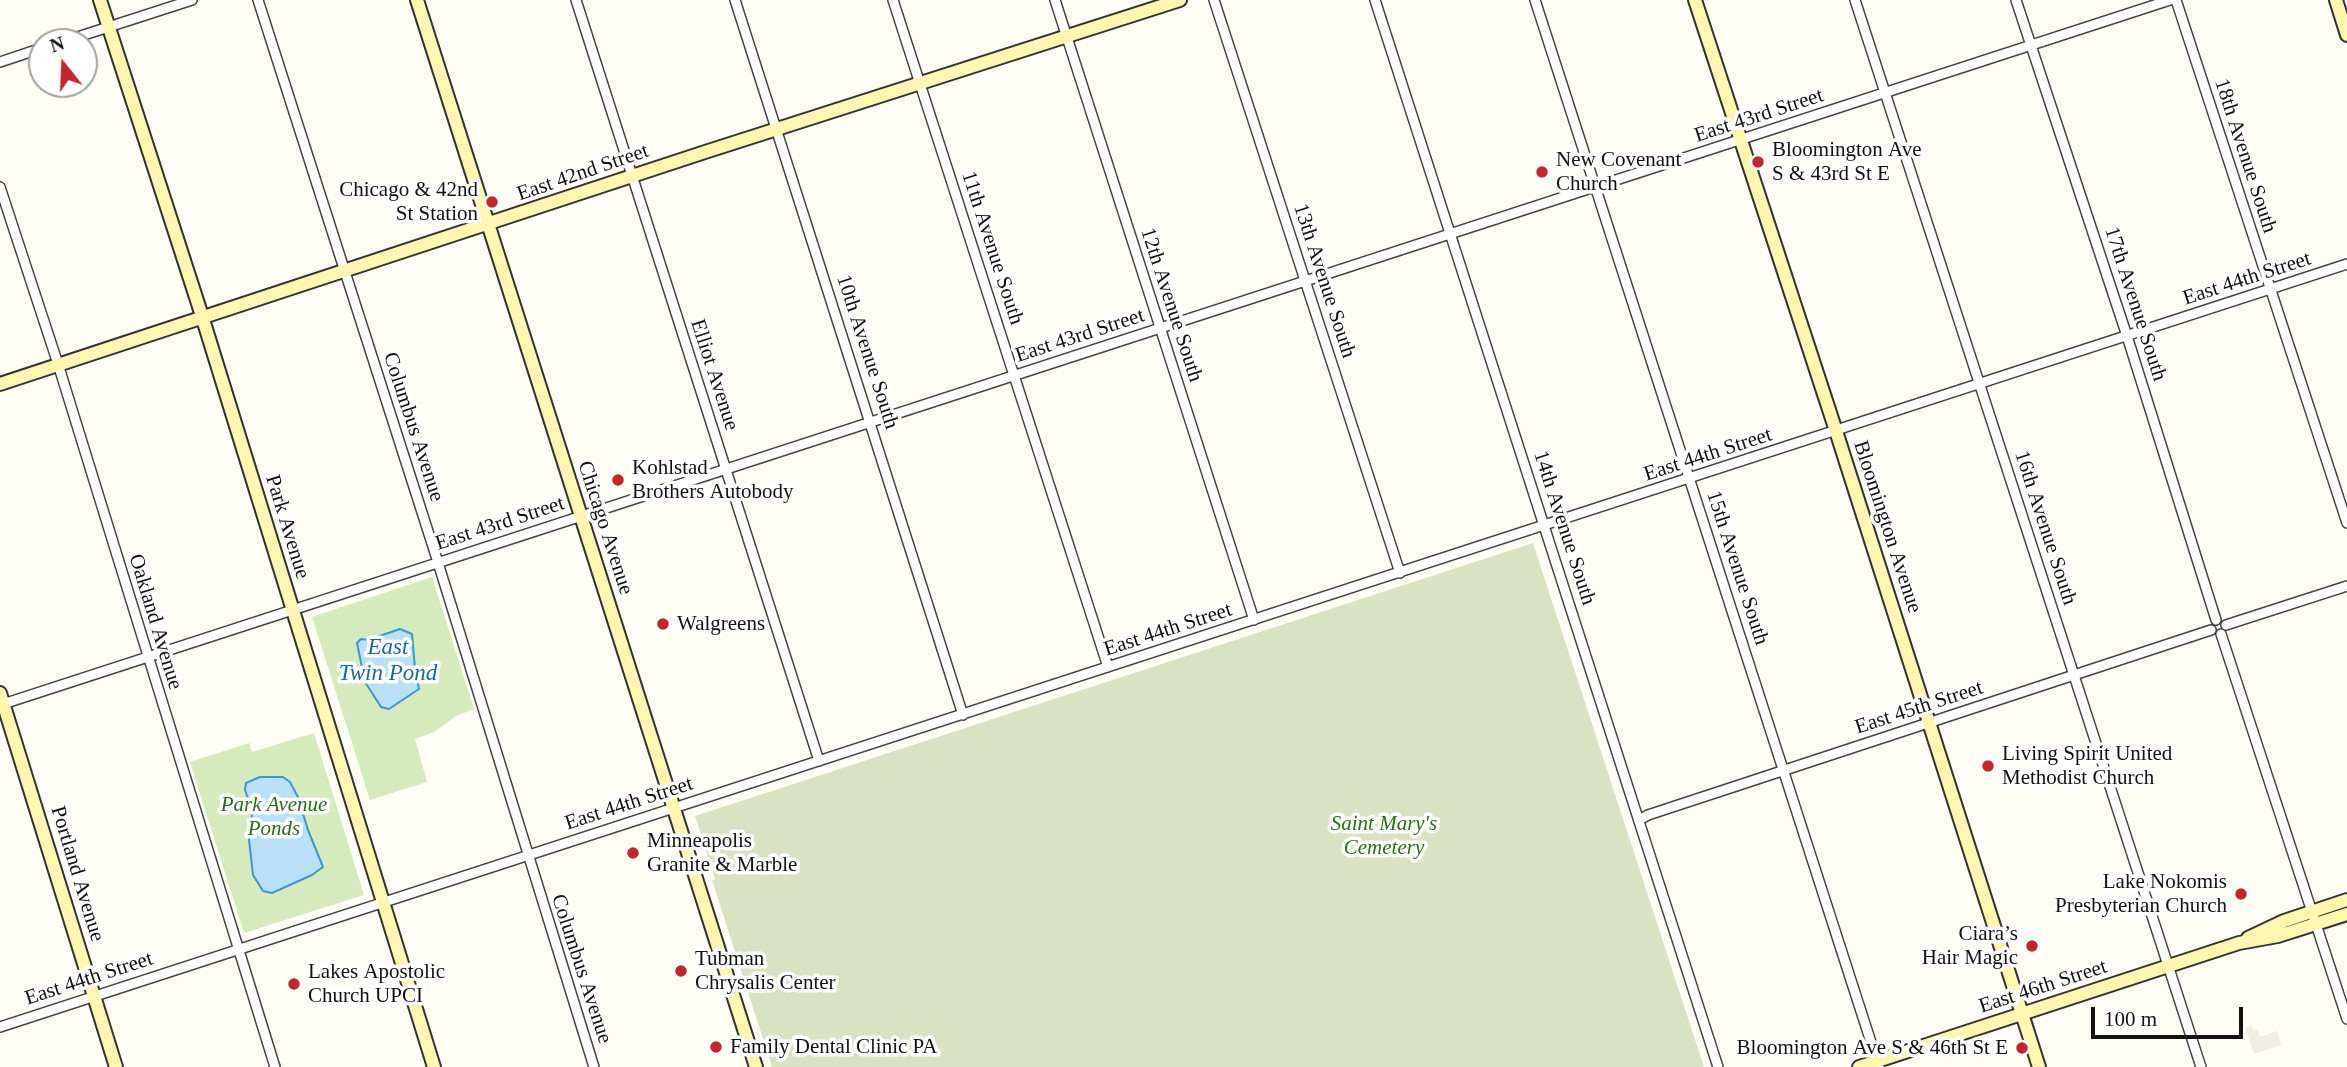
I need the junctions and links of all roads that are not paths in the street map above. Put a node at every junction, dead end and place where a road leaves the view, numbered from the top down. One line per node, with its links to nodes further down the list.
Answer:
1 (100, 0): 19 (street, Park Avenue)
2 (192, 0): 19 (street)
3 (258, 0): 36 (street, Columbus Avenue)
4 (417, 0): 33 (street, Chicago Avenue)
5 (576, 0): 30 (street, Elliot Avenue)
6 (735, 0): 28 (street, 10th Avenue South)
7 (894, 0): 26 (street, 11th Avenue South)
8 (1055, 0): 22 (street, 12th Avenue South)
9 (1180, 0): 22 (street, East 42nd Street)
10 (1214, 0): 37 (street, 13th Avenue South)
11 (1375, 0): 34 (street, 14th Avenue South)
12 (1535, 0): 32 (street, 15th Avenue South)
13 (1695, 0): 29 (street, Bloomington Avenue)
14 (1855, 0): 27 (street, 16th Avenue South)
15 (2016, 0): 23 (street, 17th Avenue South)
16 (2170, 0): 23 (street, East 43rd Street)
17 (2176, 0): 38 (street, 18th Avenue South)
18 (2336, 0): 21 (street)
19 (109, 27): 20 (street); 39 (street, Park Avenue)
20 (98, 31)
21 (2347, 35)
22 (1067, 37): 26 (street, East 42nd Street); 40 (street, 12th Avenue South)
23 (2031, 46): 27 (street, East 43rd Street); 41 (street, 17th Avenue South)
24 (28, 53): 25 (street)
25 (0, 62)
26 (920, 83): 28 (street, East 42nd Street); 43 (street, 11th Avenue South)
27 (1886, 94): 29 (street, East 43rd Street); 45 (street, 16th Avenue South)
28 (778, 130): 30 (street, East 42nd Street); 46 (street, 10th Avenue South)
29 (1741, 140): 32 (street, East 43rd Street); 47 (street, Bloomington Avenue)
30 (633, 177): 33 (street, East 42nd Street); 48 (street, Elliot Avenue)
31 (0, 187): 42 (street, Oakland Avenue)
32 (1595, 187): 34 (street, East 43rd Street); 49 (street, 15th Avenue South)
33 (489, 225): 36 (street, East 42nd Street); 50 (street, Chicago Avenue)
34 (1450, 234): 37 (street, East 43rd Street); 52 (street, 14th Avenue South)
35 (2347, 264): 38 (street, East 44th Street)
36 (345, 270): 39 (street, East 42nd Street); 53 (street, Columbus Avenue)
37 (1306, 282): 40 (street, East 43rd Street); 54 (street, 13th Avenue South)
38 (2270, 290): 41 (street, East 44th Street); 51 (street, 18th Avenue South)
39 (202, 316): 42 (street, East 42nd Street); 56 (street, Park Avenue)
40 (1160, 329): 43 (street, East 43rd Street); 58 (street, 12th Avenue South)
41 (2127, 336): 45 (street, East 44th Street); 57 (street, 17th Avenue South)
42 (58, 364): 44 (street, East 42nd Street); 62 (street, Oakland Avenue)
43 (1016, 376): 46 (street, East 43rd Street); 63 (street, 11th Avenue South)
44 (0, 383)
45 (1979, 384): 47 (street, East 44th Street); 64 (street, 16th Avenue South)
46 (871, 422): 48 (street, East 43rd Street); 66 (street, 10th Avenue South)
47 (1836, 431): 49 (street, East 44th Street); 67 (street, Bloomington Avenue)
48 (726, 469): 50 (street, East 43rd Street); 68 (street, Elliot Avenue)
49 (1690, 479): 52 (street, East 44th Street); 69 (street, 15th Avenue South)
50 (581, 516): 53 (street, East 43rd Street); 70 (street, Chicago Avenue)
51 (2347, 523)
52 (1545, 526): 54 (street, East 44th Street); 71 (street, 14th Avenue South)
53 (438, 563): 56 (street, East 43rd Street); 72 (street, Columbus Avenue)
54 (1400, 573): 58 (street, East 44th Street)
55 (2347, 586): 59 (street)
56 (292, 609): 62 (street, East 43rd Street); 74 (street, Park Avenue)
57 (2216, 620): 59 (street); 60 (street)
58 (1254, 621): 63 (street, East 44th Street)
59 (2226, 625): 61 (street)
60 (2211, 630): 61 (street); 64 (street, East 45th Street)
61 (2221, 634): 75 (street)
62 (148, 657): 65 (street, East 43rd Street); 79 (street, Oakland Avenue)
63 (1108, 667): 66 (street, East 44th Street)
64 (2074, 675): 67 (street, East 45th Street); 80 (street, 16th Avenue South)
65 (1, 701): 81 (street, Portland Avenue)
66 (963, 715): 68 (street, East 44th Street)
67 (1929, 723): 69 (street, East 45th Street); 82 (street, Bloomington Avenue)
68 (819, 761): 70 (street, East 44th Street)
69 (1784, 770): 71 (street, East 45th Street); 85 (street, 15th Avenue South)
70 (673, 808): 72 (street, East 44th Street); 90 (street, Chicago Avenue)
71 (1639, 820): 91 (street, 14th Avenue South)
72 (527, 855): 74 (street, East 44th Street); 89 (street, Columbus Avenue)
73 (2347, 900): 75 (street, East 46th Street)
74 (382, 902): 79 (street, East 44th Street); 88 (street, Park Avenue)
75 (2312, 911): 77 (street); 78 (street, East 46th Street)
76 (2347, 914): 77 (street, East 46th Street)
77 (2316, 924): 78 (street, East 46th Street); 83 (street)
78 (2239, 943): 80 (street, East 46th Street)
79 (238, 949): 81 (street, East 44th Street); 87 (street, Oakland Avenue)
80 (2168, 966): 82 (street, East 46th Street); 94 (street, 16th Avenue South)
81 (94, 995): 84 (street, East 44th Street); 86 (street, Portland Avenue)
82 (2022, 1013): 85 (street, East 46th Street); 93 (street, Bloomington Avenue)
83 (2347, 1019)
84 (0, 1027)
85 (1878, 1064): 92 (street, East 46th Street)
86 (116, 1067)
87 (275, 1067)
88 (434, 1067)
89 (594, 1067)
90 (755, 1067)
91 (1718, 1067)
92 (1859, 1067)
93 (2039, 1067)
94 (2202, 1067)

